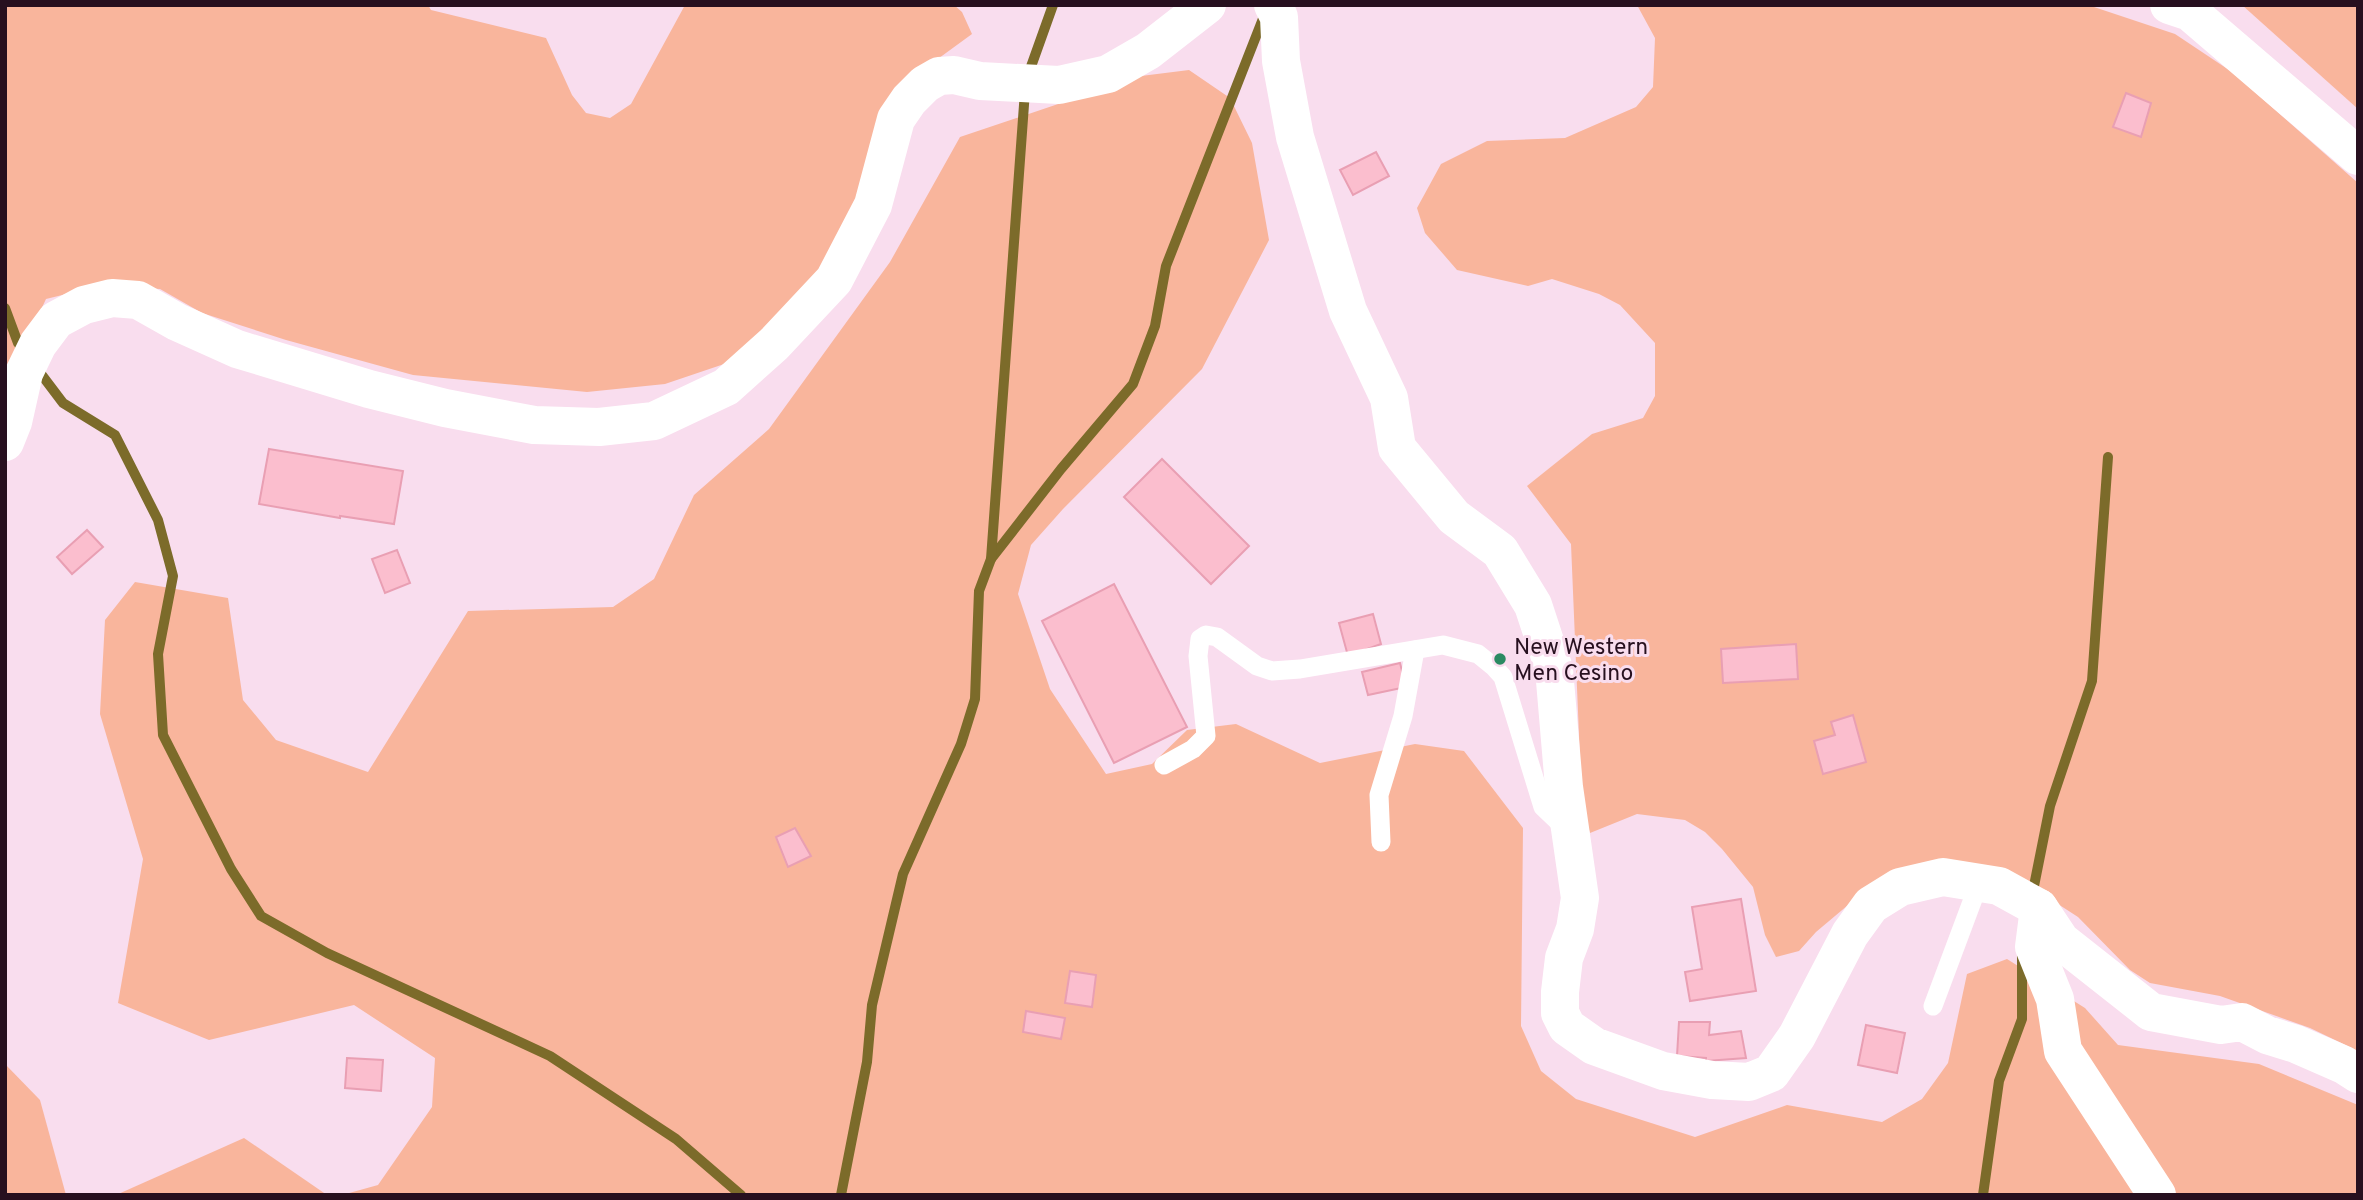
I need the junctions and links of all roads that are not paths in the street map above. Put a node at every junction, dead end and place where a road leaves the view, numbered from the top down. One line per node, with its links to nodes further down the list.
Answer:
1 (1207, 5): 5 (street)
2 (1273, 5): 8 (street)
3 (2169, 5): 4 (street)
4 (2358, 156)
5 (5, 442)
6 (1415, 650): 7 (lane); 8 (lane); 9 (lane)
7 (1164, 765)
8 (1569, 832): 10 (street)
9 (1381, 842)
10 (1979, 883): 11 (street); 12 (lane)
11 (2039, 908): 13 (street); 14 (street)
12 (1933, 1006)
13 (2358, 1074)
14 (2157, 1195)

